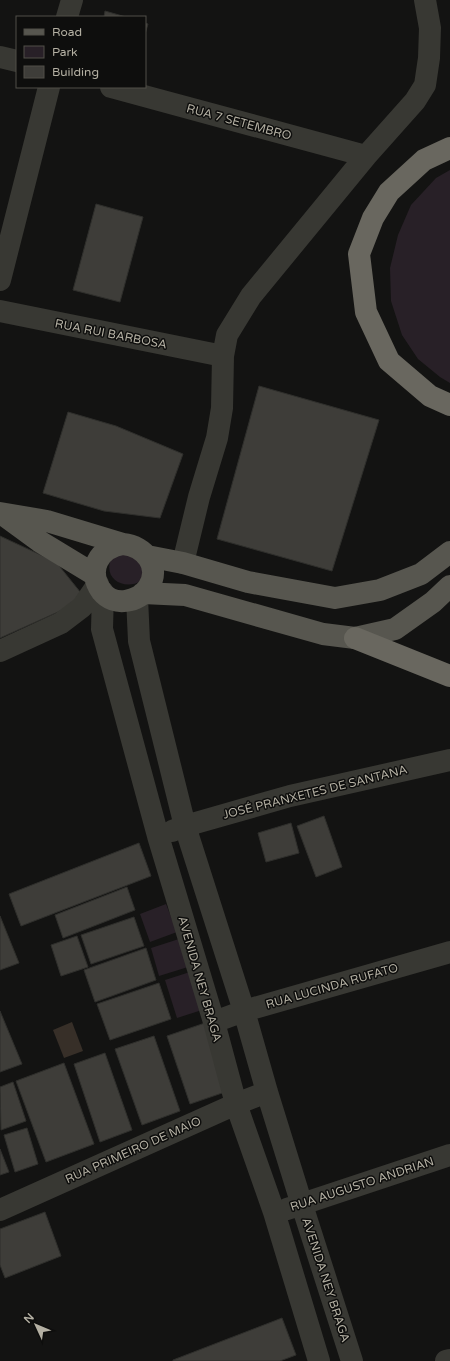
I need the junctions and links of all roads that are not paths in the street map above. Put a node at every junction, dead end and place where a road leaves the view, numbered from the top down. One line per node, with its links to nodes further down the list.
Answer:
1 (72, 0): 3 (street)
2 (425, 0): 9 (street)
3 (67, 16)
4 (0, 57): 5 (street)
5 (16, 61)
6 (48, 88): 10 (street)
7 (115, 88): 9 (street, RUA 7 SETEMBRO)
8 (450, 148): 13 (highway)
9 (366, 156): 12 (street)
10 (0, 280)
11 (0, 311): 12 (street, RUA RUI BARBOSA)
12 (222, 356): 18 (street)
13 (450, 405)
14 (1, 514): 15 (main road); 19 (main road)
15 (123, 544): 17 (main road); 19 (main road)
16 (450, 552): 18 (main road)
17 (147, 556): 18 (main road); 21 (main road)
18 (183, 563)
19 (99, 584): 21 (main road); 23 (street); 27 (street, AVENIDA NEY BRAGA)
20 (450, 586): 22 (main road)
21 (140, 596): 22 (main road); 26 (street, AVENIDA NEY BRAGA)
22 (355, 638): 24 (highway)
23 (0, 651)
24 (450, 676)
25 (450, 760): 26 (street, JOSÉ PRANXETES DE SANTANA)
26 (185, 826): 27 (street, JOSÉ PRANXETES DE SANTANA); 29 (street, AVENIDA NEY BRAGA)
27 (158, 836): 30 (street, AVENIDA NEY BRAGA)
28 (450, 952): 29 (street, RUA LUCINDA RUFATO)
29 (244, 1011): 30 (street, RUA LUCINDA RUFATO); 31 (street, AVENIDA NEY BRAGA)
30 (214, 1022): 32 (street, AVENIDA NEY BRAGA)
31 (267, 1092): 32 (street, RUA PRIMEIRO DE MAIO); 34 (street, AVENIDA NEY BRAGA)
32 (236, 1104): 35 (street, RUA PRIMEIRO DE MAIO); 36 (street, AVENIDA NEY BRAGA)
33 (450, 1155): 34 (street, RUA AUGUSTO ANDRIAN)
34 (302, 1205): 36 (street, RUA AUGUSTO ANDRIAN); 39 (street, AVENIDA NEY BRAGA)
35 (0, 1210)
36 (274, 1212): 38 (street, AVENIDA NEY BRAGA)
37 (450, 1360): 40 (street)
38 (320, 1361)
39 (352, 1361)
40 (446, 1361)

